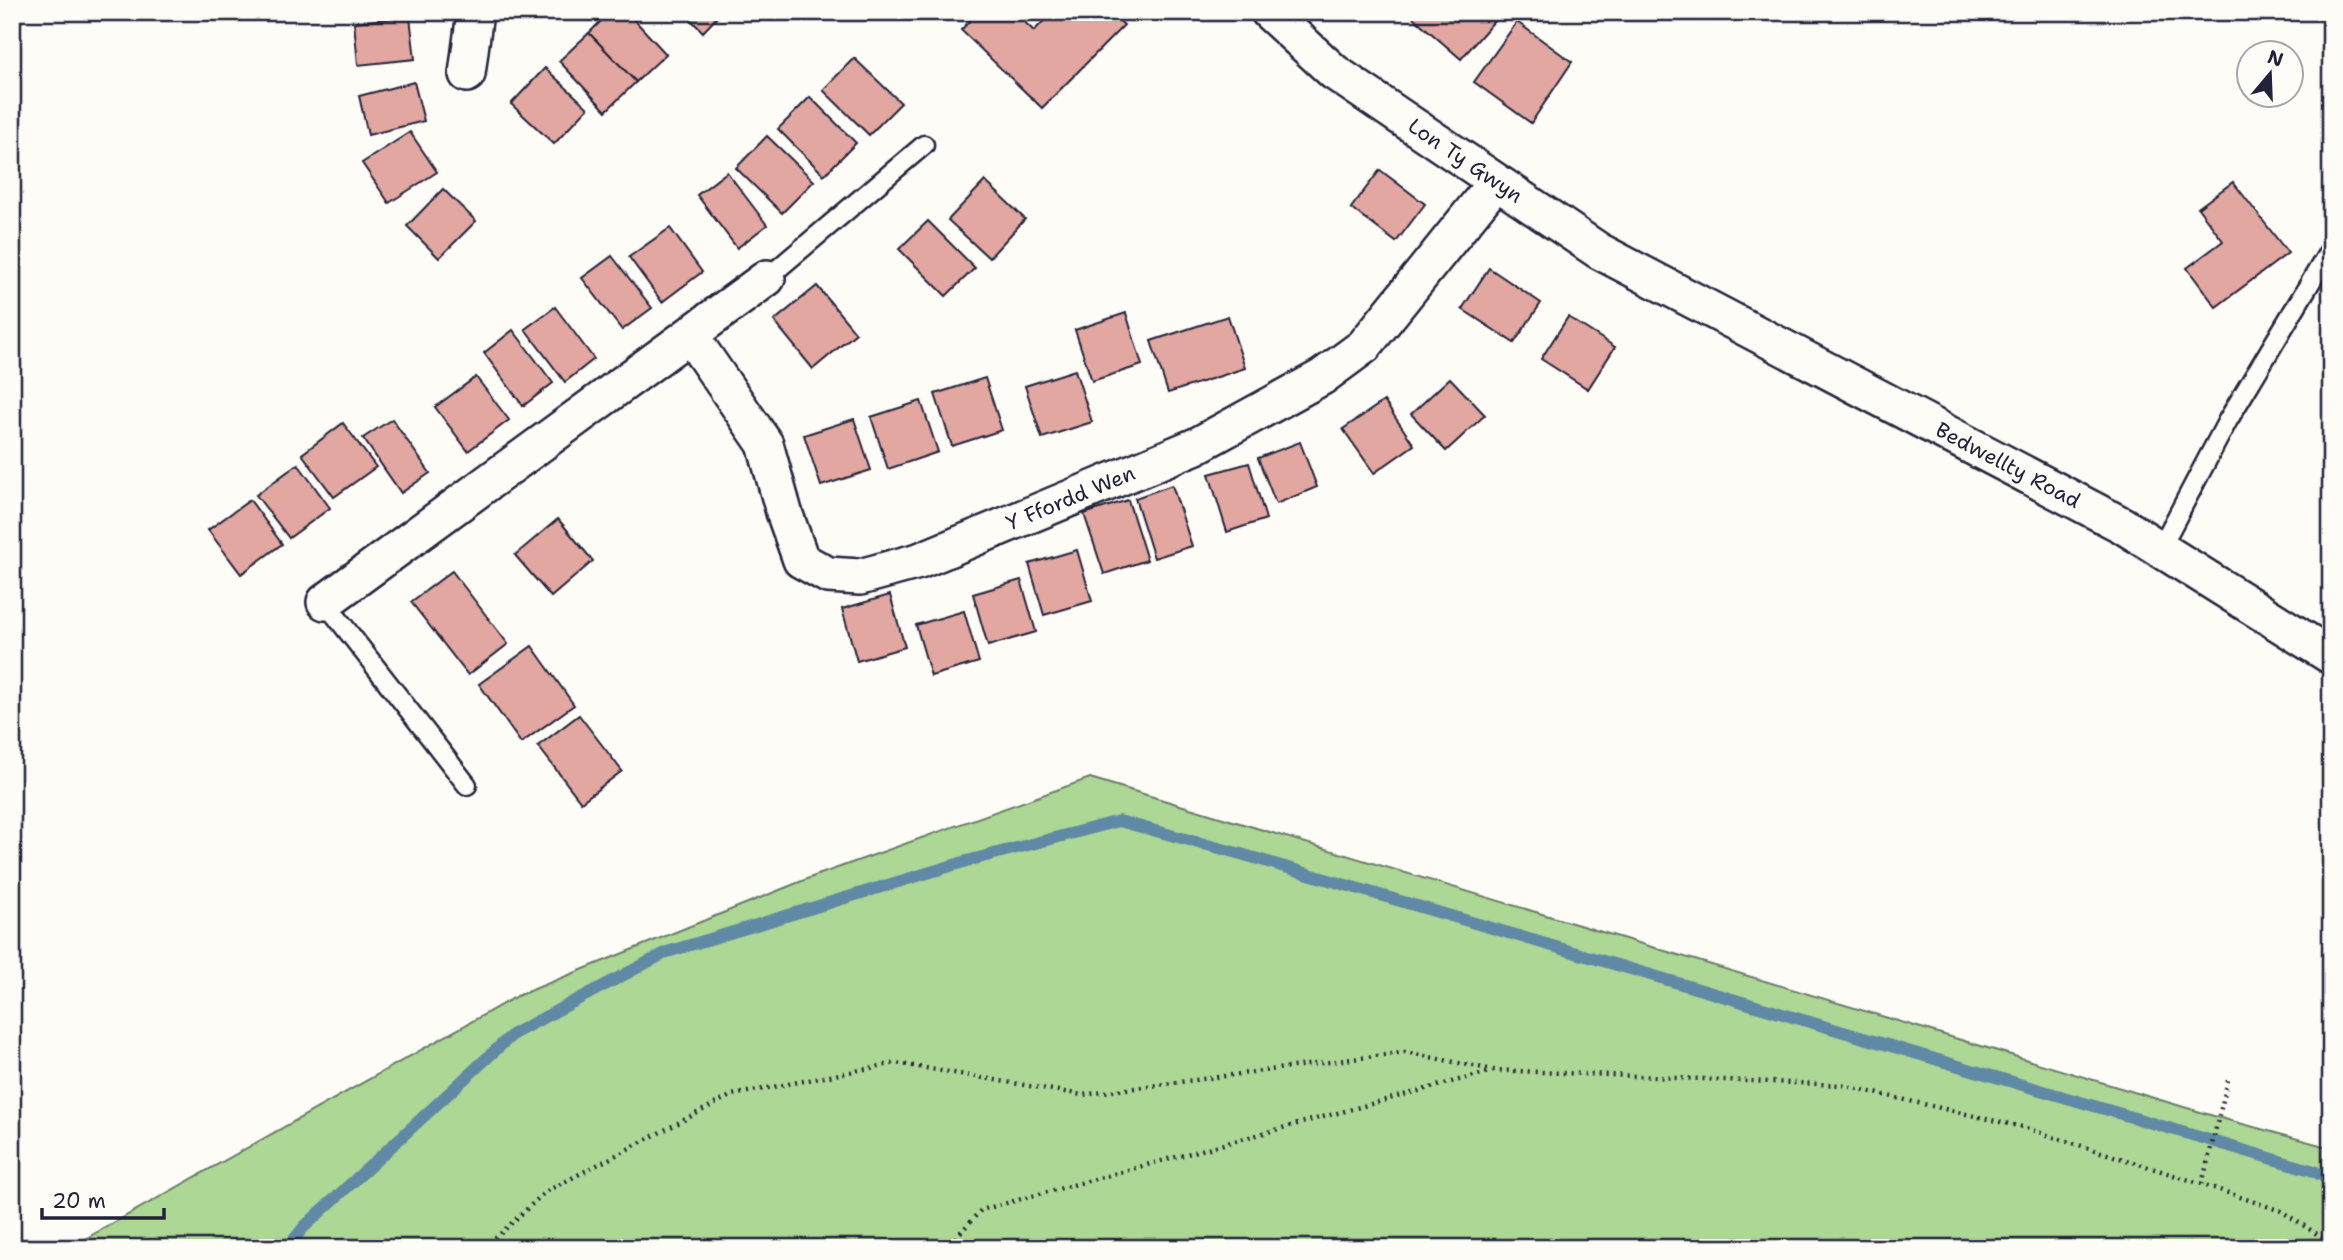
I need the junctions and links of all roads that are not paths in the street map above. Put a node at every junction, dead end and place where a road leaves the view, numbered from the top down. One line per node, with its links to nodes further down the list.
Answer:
1 (475, 12): 3 (street)
2 (1269, 12): 5 (street, Lon Ty Gwyn)
3 (467, 74)
4 (924, 145): 7 (lane)
5 (1496, 182): 8 (street, Lon Ty Gwyn); 9 (street, Y Ffordd Wen)
6 (2331, 248): 10 (lane)
7 (767, 278): 9 (street)
8 (1674, 290): 10 (street, Bedwellty Road)
9 (690, 335): 11 (street)
10 (2160, 549): 12 (street, Bedwellty Road)
11 (325, 602): 13 (lane)
12 (2331, 656)
13 (467, 785)

